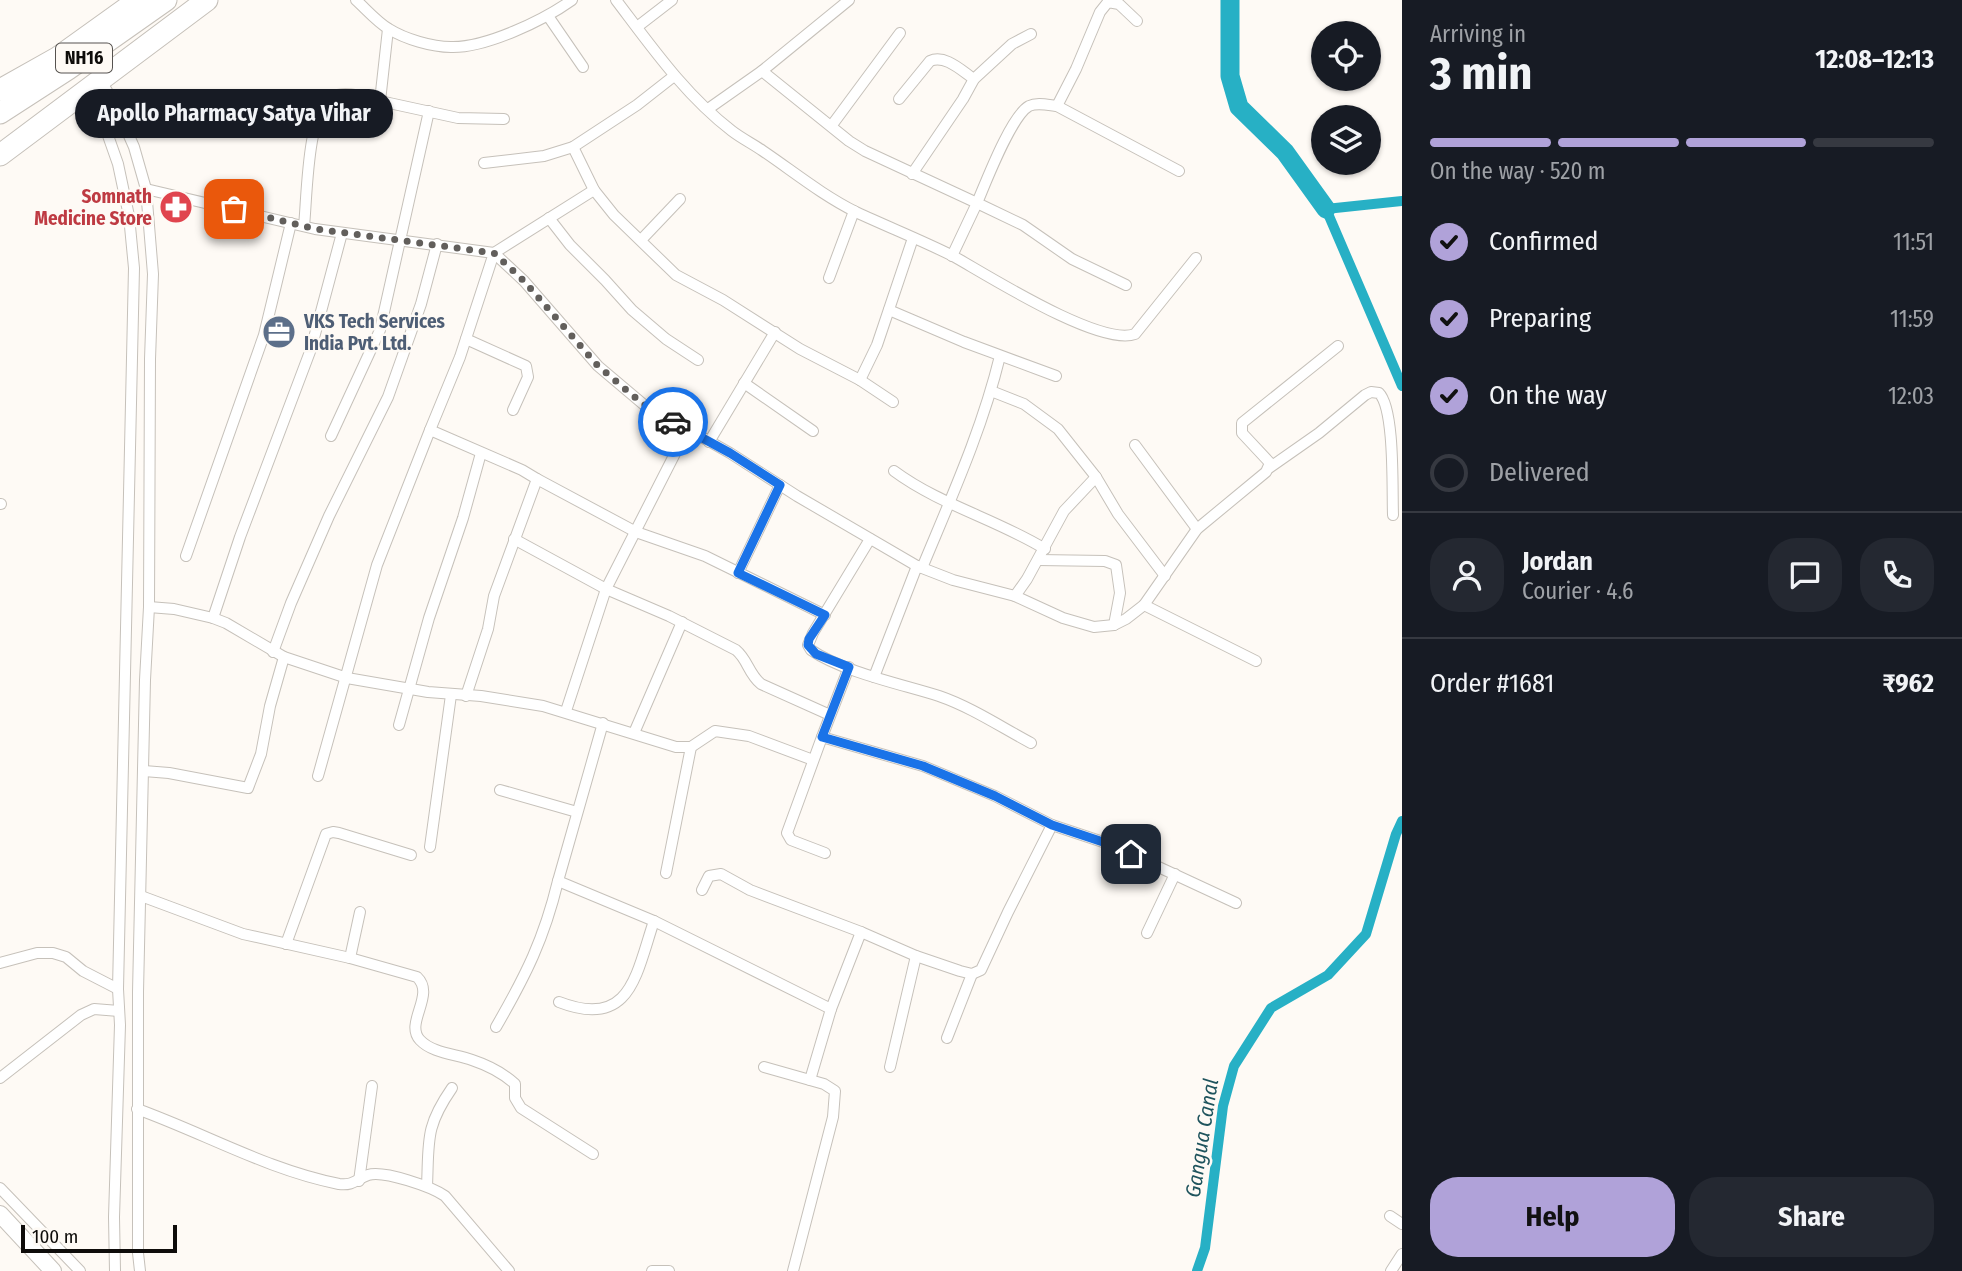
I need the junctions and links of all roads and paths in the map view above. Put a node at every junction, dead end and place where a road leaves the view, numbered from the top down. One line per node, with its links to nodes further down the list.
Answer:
1 (138, 0): 21 (highway)
2 (166, 0): 27 (highway, NH16)
3 (207, 0): 20 (highway, NH16)
4 (356, 0): 13 (street)
5 (572, 0): 9 (street)
6 (616, 0): 12 (street)
7 (672, 0): 12 (street)
8 (849, 0): 17 (street)
9 (555, 5): 10 (street)
10 (548, 16): 13 (street); 16 (street)
11 (1137, 21): 24 (street)
12 (636, 27): 18 (street)
13 (388, 29): 23 (street)
14 (900, 33): 29 (street)
15 (1031, 34): 19 (street)
16 (583, 67)
17 (762, 71): 25 (street); 29 (street)
18 (674, 76): 25 (street); 30 (street)
19 (974, 79): 22 (street); 34 (street)
20 (94, 86): 31 (highway, NH16); 35 (street); 133 (street)
21 (0, 90)
22 (900, 99)
23 (380, 101): 26 (street); 42 (street)
24 (1056, 106): 33 (street); 38 (street)
25 (708, 109): 39 (street)
26 (429, 111): 28 (street); 45 (street)
27 (0, 113)
28 (504, 119)
29 (832, 125): 34 (street)
30 (573, 148): 32 (street); 36 (street)
31 (0, 155)
32 (484, 163)
33 (1179, 171)
34 (912, 174): 38 (street)
35 (146, 188): 41 (street); 92 (street)
36 (594, 190): 40 (street); 46 (street)
37 (680, 199): 46 (street)
38 (977, 203): 49 (street); 52 (street)
39 (854, 211): 44 (street); 51 (street)
40 (549, 218): 48 (street); 58 (street)
41 (291, 223): 42 (street); 84 (street)
42 (304, 226): 43 (street)
43 (342, 233): 45 (street); 94 (street)
44 (913, 238): 49 (street); 53 (street)
45 (399, 240): 47 (street); 68 (street)
46 (641, 240): 54 (street)
47 (437, 244): 48 (street); 97 (street)
48 (494, 253): 55 (street); 66 (street)
49 (952, 256): 50 (street)
50 (1196, 258)
51 (829, 278)
52 (1126, 285)
53 (889, 310): 57 (street); 60 (street)
54 (775, 332): 60 (street); 61 (street)
55 (466, 339): 64 (street); 65 (street)
56 (1338, 346): 72 (street)
57 (1000, 356): 59 (street); 62 (street)
58 (698, 360)
59 (1056, 376)
60 (860, 380): 63 (street)
61 (744, 383): 67 (street); 69 (street)
62 (991, 391): 74 (street); 77 (street)
63 (894, 402)
64 (513, 410)
65 (430, 430): 71 (street); 101 (street)
66 (687, 430): 69 (street); 80 (street)
67 (813, 431)
68 (331, 436)
69 (709, 442): 76 (street)
70 (1135, 445): 79 (street)
71 (481, 453): 75 (street); 102 (street)
72 (1269, 468): 78 (street); 79 (street)
73 (894, 471): 77 (street)
74 (1096, 477): 83 (street); 88 (street)
75 (537, 479): 80 (street); 81 (street)
76 (780, 485): 82 (street); 87 (street)
77 (949, 504): 83 (street); 86 (street)
78 (1394, 515)
79 (1197, 529): 88 (street)
80 (636, 532): 87 (street); 89 (street)
81 (514, 539): 89 (street); 104 (street)
82 (870, 539): 86 (street); 93 (street)
83 (1045, 549): 85 (street)
84 (186, 556)
85 (1038, 560): 90 (street); 96 (street)
86 (920, 567): 90 (street); 100 (street)
87 (738, 573): 93 (street)
88 (1165, 576): 91 (street)
89 (606, 589): 95 (street); 105 (street)
90 (1015, 596): 96 (street)
91 (1144, 605): 96 (street); 98 (street)
92 (149, 607): 94 (street); 114 (street)
93 (825, 615): 99 (street)
94 (212, 618): 97 (street)
95 (682, 622): 106 (street); 109 (street)
96 (1114, 625)
97 (279, 654): 101 (street); 114 (street)
98 (1256, 661)
99 (849, 667): 100 (street); 106 (street)
100 (874, 677): 111 (street)
101 (347, 678): 102 (street); 115 (street)
102 (409, 689): 103 (street); 108 (street)
103 (451, 695): 104 (street); 119 (street)
104 (466, 696): 105 (street)
105 (566, 711): 107 (street)
106 (830, 715): 110 (street)
107 (603, 723): 109 (street); 117 (street)
108 (399, 725)
109 (634, 733): 112 (street)
110 (822, 737): 113 (street); 118 (street)
111 (1031, 743)
112 (691, 747): 113 (street); 122 (street)
113 (813, 760): 120 (street)
114 (144, 771): 126 (street)
115 (318, 776)
116 (500, 790): 117 (street)
117 (577, 812): 124 (street)
118 (1052, 825): 123 (street); 138 (street)
119 (430, 847)
120 (825, 853)
121 (411, 855): 132 (street)
122 (666, 873)
123 (1175, 874): 127 (street); 131 (street)
124 (558, 881): 129 (street); 143 (street)
125 (702, 890): 130 (street)
126 (141, 897): 132 (street); 135 (street)
127 (1236, 903)
128 (360, 912): 136 (street)
129 (654, 921): 140 (street); 141 (street)
130 (861, 932): 134 (street); 141 (street)
131 (1147, 933)
132 (286, 944): 136 (street)
133 (120, 955): 135 (street); 139 (street)
134 (916, 956): 138 (street); 146 (street)
135 (139, 957): 151 (street)
136 (350, 958): 152 (street)
137 (0, 963): 139 (street)
138 (972, 974): 144 (street)
139 (118, 989): 142 (street)
140 (559, 1002)
141 (831, 1009): 148 (street)
142 (119, 1011): 147 (street); 162 (street)
143 (496, 1027)
144 (947, 1038)
145 (764, 1067): 148 (street)
146 (890, 1067)
147 (0, 1078)
148 (810, 1080): 167 (street)
149 (372, 1086): 153 (street)
150 (452, 1087): 154 (street)
151 (137, 1109): 153 (street); 163 (street)
152 (593, 1154)
153 (359, 1181): 154 (street)
154 (427, 1186): 164 (street)
155 (0, 1188): 161 (street)
156 (0, 1214): 160 (street)
157 (1390, 1216): 158 (street)
158 (1402, 1224)
159 (1402, 1254): 168 (street)
160 (52, 1271)
161 (80, 1271)
162 (115, 1271)
163 (140, 1271)
164 (509, 1271)
165 (652, 1271): 166 (street)
166 (669, 1271)
167 (793, 1271)
168 (1391, 1271)

